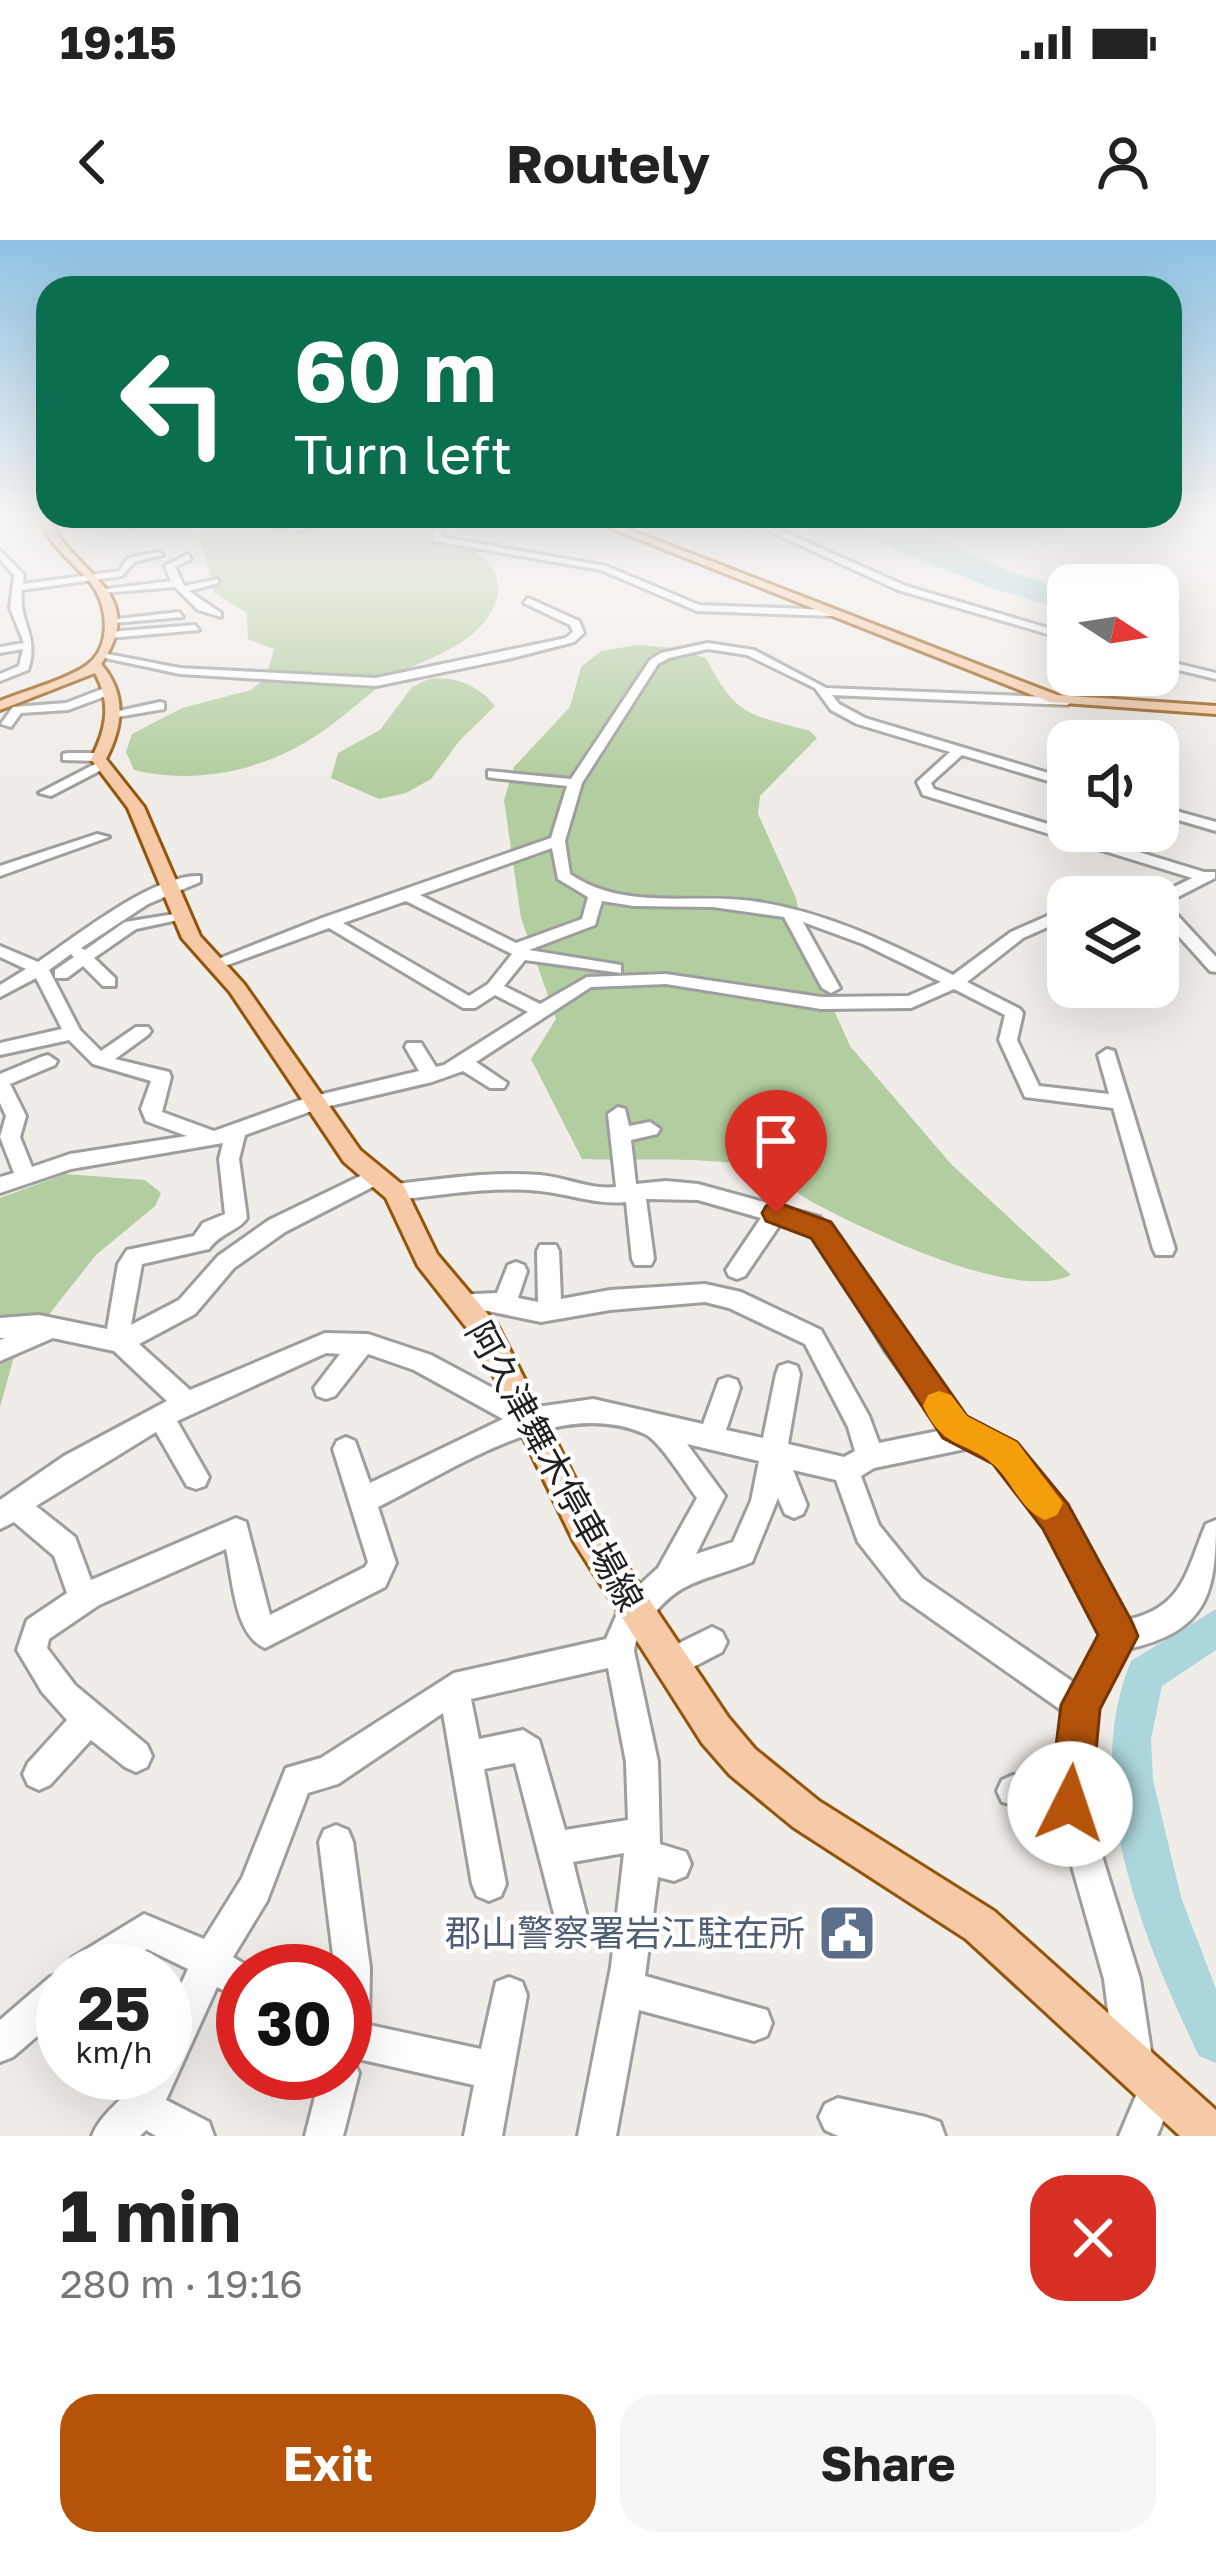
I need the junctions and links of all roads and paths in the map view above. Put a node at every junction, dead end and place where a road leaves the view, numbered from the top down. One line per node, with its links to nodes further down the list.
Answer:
1 (16, 603): 15 (street)
2 (106, 603): 12 (main road)
3 (196, 603): 11 (street)
4 (531, 603): 21 (street)
5 (686, 603): 8 (street)
6 (806, 603): 9 (main road)
7 (954, 603): 14 (street)
8 (753, 611): 9 (street); 17 (street)
9 (833, 614): 23 (main road)
10 (179, 615): 12 (street)
11 (217, 615)
12 (111, 627): 13 (street); 21 (main road)
13 (195, 628)
14 (1047, 631)
15 (30, 645): 16 (street); 20 (street)
16 (0, 650)
17 (750, 652): 22 (street); 32 (street)
18 (1179, 667): 19 (street)
19 (1216, 676)
20 (0, 677)
21 (104, 681): 24 (main road); 25 (street); 27 (street); 29 (main road)
22 (824, 691): 23 (street); 28 (street)
23 (1067, 701): 26 (main road)
24 (0, 706)
25 (160, 706)
26 (1216, 710)
27 (7, 724)
28 (959, 751): 31 (street); 39 (street)
29 (89, 760): 33 (street); 40 (main road, 阿久津舞木停車場線)
30 (493, 773): 32 (street)
31 (1047, 777)
32 (574, 783): 37 (street)
33 (46, 789)
34 (1179, 816): 35 (street)
35 (1216, 827)
36 (102, 837): 38 (street)
37 (558, 841): 42 (street); 43 (street)
38 (0, 871)
39 (1210, 874): 41 (street)
40 (182, 883): 44 (main road, 阿久津舞木停車場線); 50 (street)
41 (1179, 891)
42 (404, 894): 46 (street); 51 (street)
43 (596, 898): 45 (street); 51 (street)
44 (182, 915): 50 (street); 53 (main road, 阿久津舞木停車場線)
45 (791, 915): 57 (street); 60 (street)
46 (328, 921): 53 (street); 59 (street)
47 (1047, 921): 57 (street)
48 (1179, 924): 52 (street)
49 (0, 951): 54 (street)
50 (79, 952): 54 (street); 56 (street)
51 (520, 953): 55 (street); 59 (street)
52 (1212, 959)
53 (216, 963): 74 (main road, 阿久津舞木停車場線)
54 (45, 976): 58 (street); 63 (street)
55 (647, 978): 57 (street); 61 (street)
56 (109, 982)
57 (954, 983): 73 (street)
58 (8, 988)
59 (494, 988): 61 (street)
60 (831, 988)
61 (540, 1011): 69 (street)
62 (142, 1031): 67 (street)
63 (74, 1033): 65 (street); 67 (street)
64 (414, 1047): 70 (street)
65 (0, 1049)
66 (1107, 1055): 73 (street)
67 (100, 1060): 77 (street)
68 (48, 1061): 71 (street)
69 (466, 1064): 70 (street); 72 (street)
70 (432, 1076): 74 (street)
71 (0, 1081): 75 (street)
72 (497, 1083)
73 (1121, 1102): 83 (street)
74 (314, 1103): 77 (street); 79 (main road, 阿久津舞木停車場線)
75 (6, 1128): 78 (street)
76 (650, 1129): 81 (street)
77 (224, 1135): 78 (street); 93 (street)
78 (25, 1175): 80 (street)
79 (387, 1184): 81 (street); 88 (main road, 阿久津舞木停車場線); 93 (street)
80 (0, 1185)
81 (631, 1192): 82 (street); 85 (street)
82 (776, 1213): 87 (street); 103 (street)
83 (1164, 1249)
84 (548, 1251): 90 (street)
85 (644, 1259)
86 (516, 1270): 89 (street)
87 (737, 1270)
88 (461, 1302): 89 (street); 101 (main road, 阿久津舞木停車場線)
89 (504, 1305): 90 (street)
90 (550, 1310): 107 (street)
91 (0, 1328): 92 (street)
92 (52, 1328): 93 (street); 94 (street)
93 (121, 1342): 99 (street)
94 (0, 1351)
95 (354, 1354): 97 (street)
96 (788, 1374): 106 (street)
97 (326, 1388)
98 (728, 1388): 104 (street)
99 (189, 1405): 100 (street); 101 (street)
100 (162, 1419): 108 (street); 111 (street)
101 (528, 1420): 102 (street); 109 (street); 115 (main road, 阿久津舞木停車場線)
102 (657, 1426): 104 (street); 113 (street)
103 (968, 1437): 107 (street); 116 (street)
104 (710, 1440): 106 (street)
105 (346, 1449): 109 (street)
106 (774, 1455): 107 (street); 110 (street); 113 (street)
107 (858, 1464): 121 (street)
108 (196, 1477)
109 (362, 1501): 114 (street)
110 (794, 1505)
111 (7, 1510): 114 (street)
112 (1216, 1533): 116 (street)
113 (668, 1578): 115 (street)
114 (83, 1598): 122 (street)
115 (634, 1612): 118 (street); 119 (main road, 阿久津舞木停車場線)
116 (1119, 1636): 121 (street)
117 (712, 1642): 119 (street)
118 (619, 1651): 120 (street); 129 (street)
119 (670, 1664): 148 (main road, 阿久津舞木停車場線)
120 (454, 1688): 124 (street); 138 (street)
121 (1081, 1705): 127 (street)
122 (89, 1719): 123 (street); 125 (street)
123 (136, 1756)
124 (467, 1757): 130 (street); 132 (street)
125 (39, 1774)
126 (1012, 1791): 127 (street)
127 (1070, 1804): 148 (street)
128 (336, 1843): 136 (street)
129 (641, 1845): 130 (street); 131 (street); 140 (street)
130 (553, 1849): 133 (street)
131 (674, 1864)
132 (489, 1884)
133 (572, 1925)
134 (125, 1944): 135 (street)
135 (178, 1944)
136 (347, 1944)
137 (192, 1953): 138 (street)
138 (209, 1964): 139 (street); 142 (street)
139 (216, 1968)
140 (623, 1988): 144 (street); 157 (street)
141 (508, 1995): 147 (street)
142 (192, 2001)
143 (36, 2013): 145 (street)
144 (754, 2024)
145 (0, 2044)
146 (372, 2055): 147 (street)
147 (494, 2072): 156 (street)
148 (1146, 2076): 159 (street); 160 (main road, 阿久津舞木停車場線)
149 (142, 2100): 153 (street)
150 (161, 2100): 154 (street)
151 (333, 2100): 155 (street)
152 (838, 2117): 158 (street)
153 (111, 2136)
154 (195, 2136)
155 (324, 2136)
156 (483, 2136)
157 (596, 2136)
158 (926, 2136)
159 (1138, 2136)
160 (1212, 2136)

